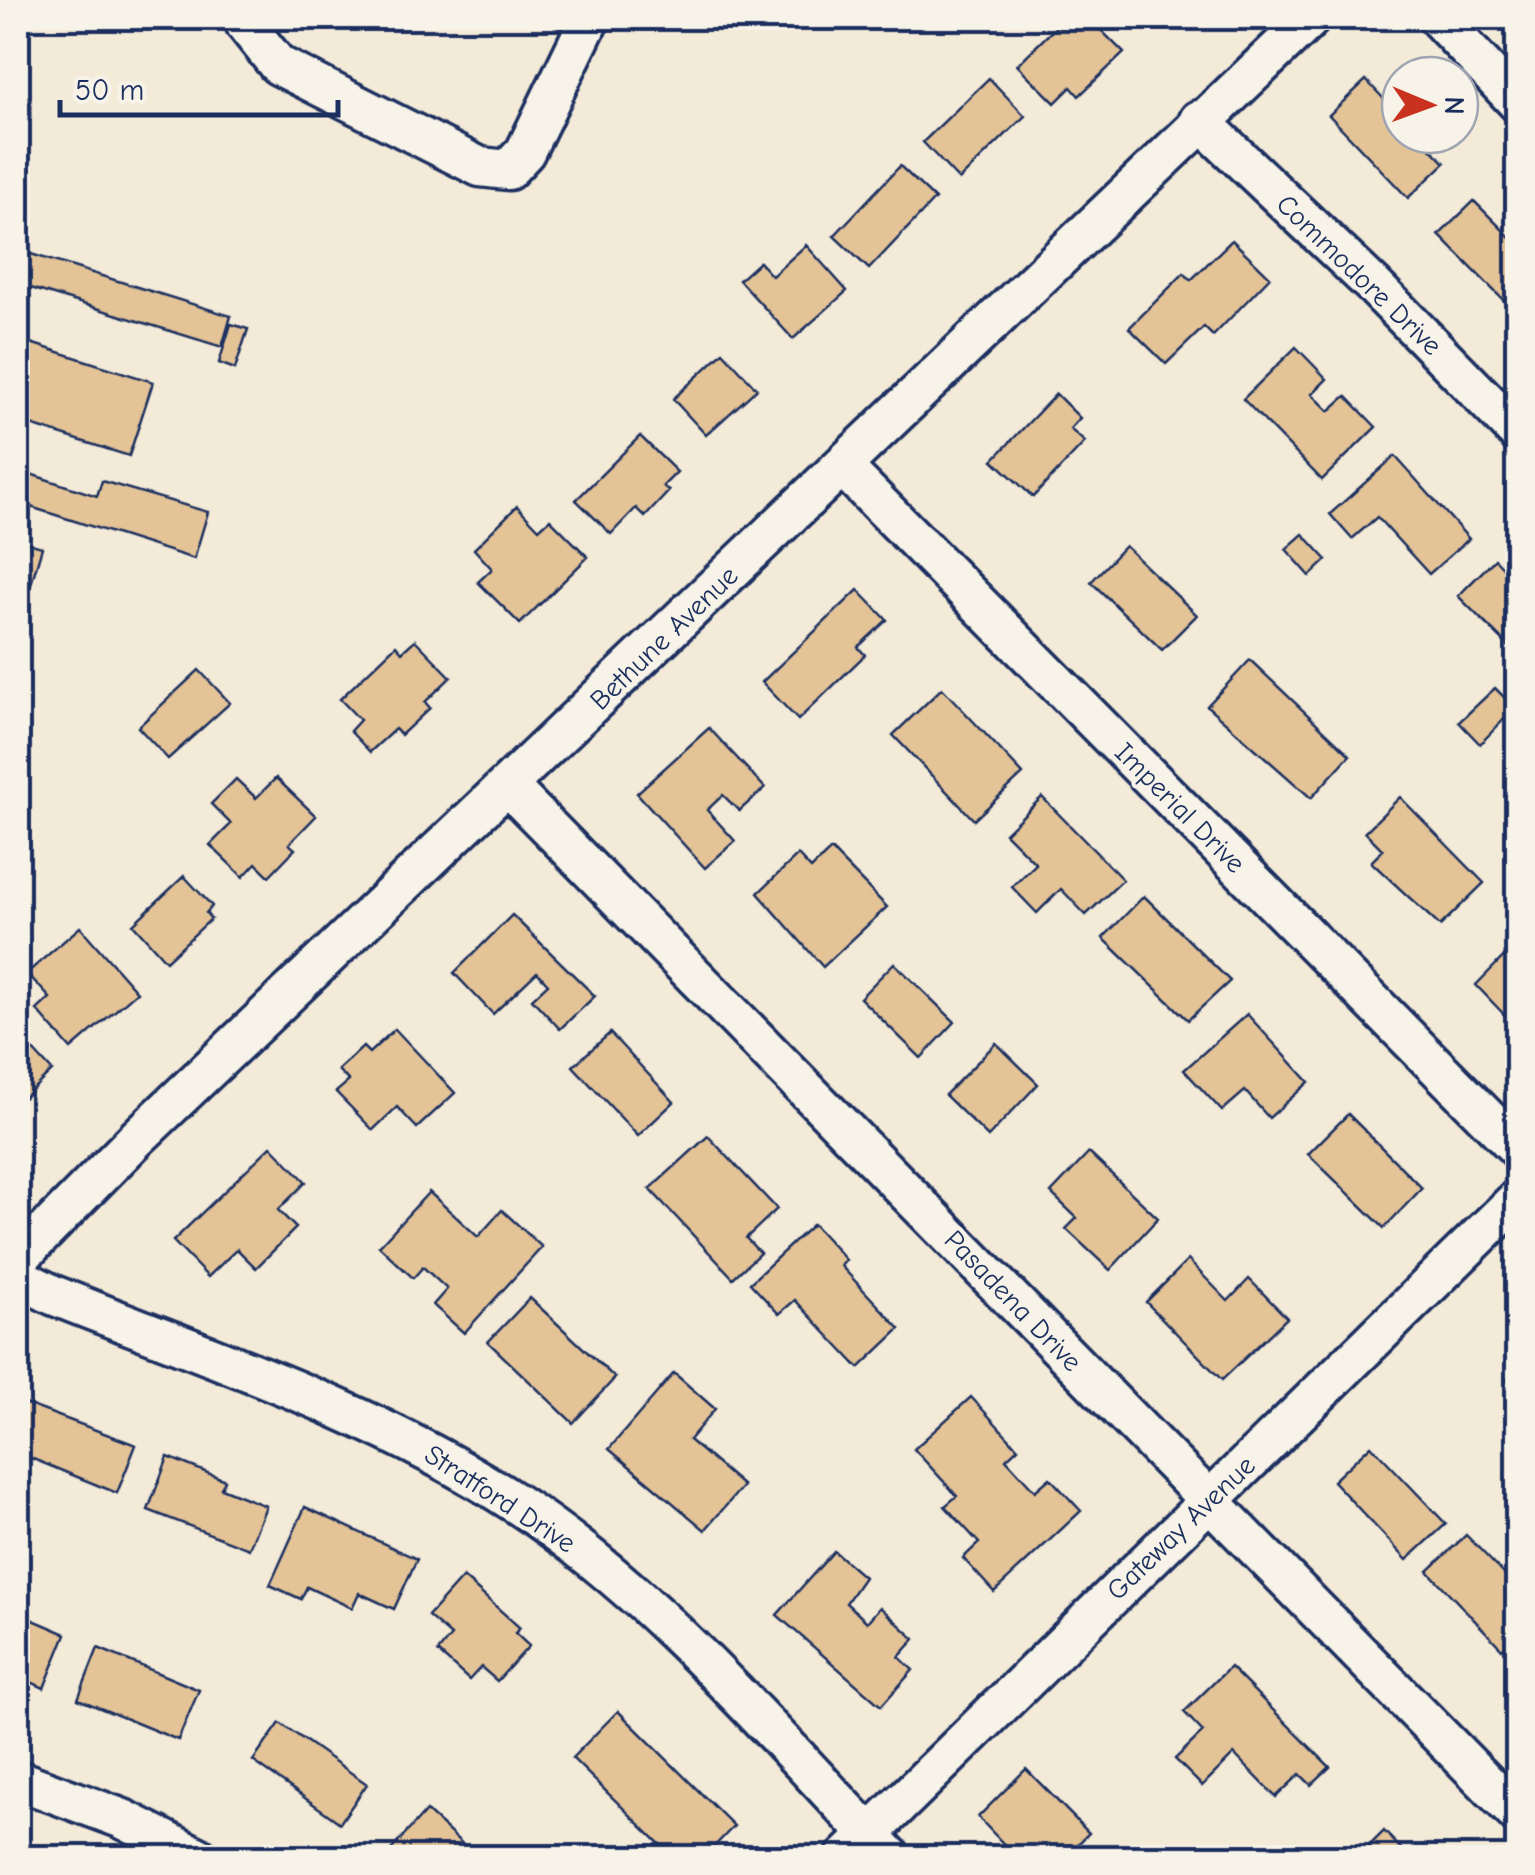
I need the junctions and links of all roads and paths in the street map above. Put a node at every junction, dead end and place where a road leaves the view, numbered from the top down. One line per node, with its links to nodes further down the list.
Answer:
1 (590, 18): 4 (street)
2 (1311, 18): 6 (street, Bethune Avenue)
3 (1438, 18): 5 (street)
4 (243, 20)
5 (1518, 103)
6 (1198, 120): 7 (street, Commodore Drive); 8 (street, Bethune Avenue)
7 (1518, 432)
8 (843, 467): 9 (street, Bethune Avenue); 10 (street, Imperial Drive)
9 (508, 786): 12 (street, Bethune Avenue); 14 (street, Pasadena Drive)
10 (1518, 1149)
11 (1518, 1198): 14 (street, Gateway Avenue)
12 (18, 1259)
13 (18, 1277): 17 (street, Stratford Drive)
14 (1209, 1500): 16 (street, Pasadena Drive); 17 (street, Gateway Avenue)
15 (18, 1780): 18 (street)
16 (1518, 1816)
17 (869, 1850)
18 (200, 1858)

